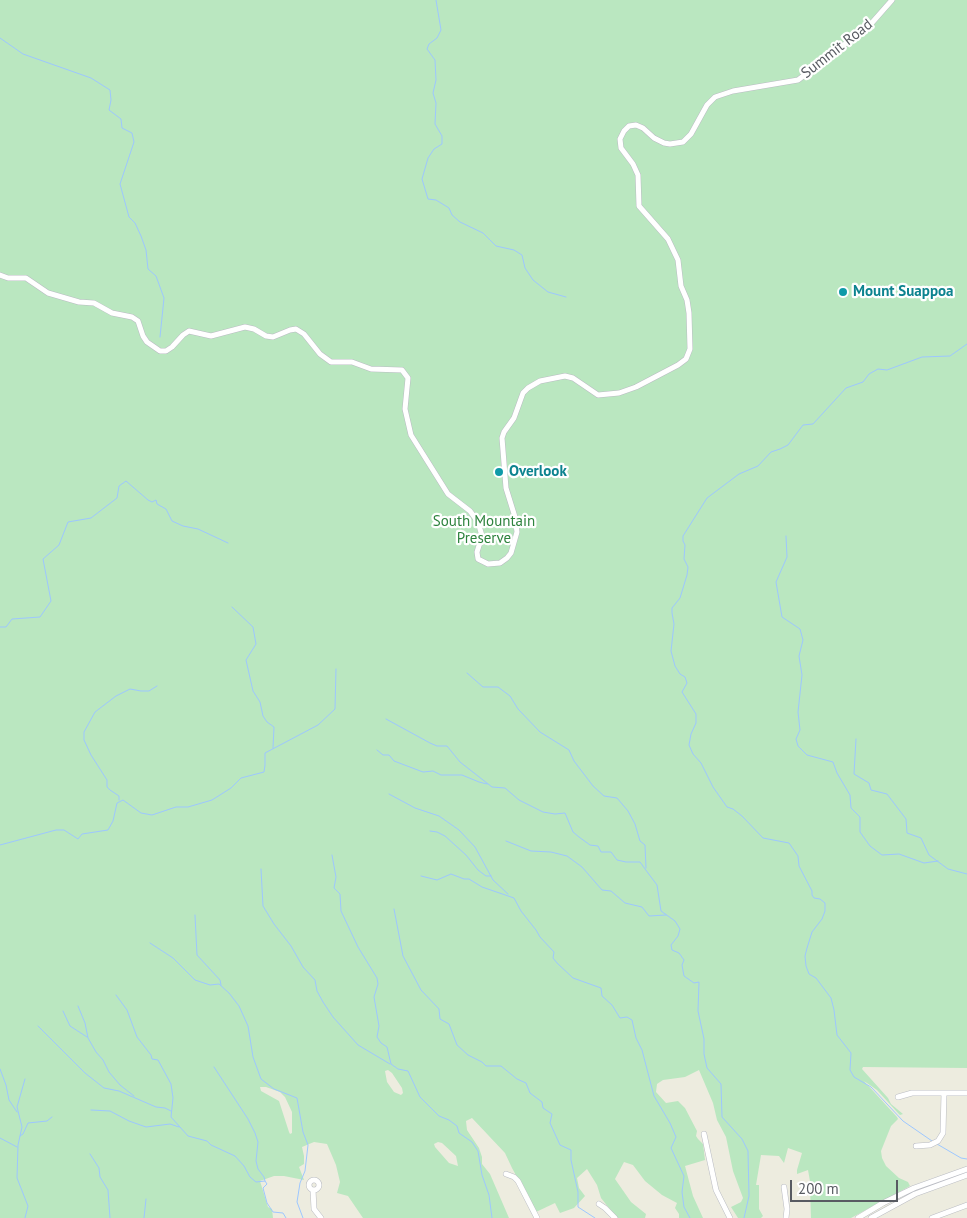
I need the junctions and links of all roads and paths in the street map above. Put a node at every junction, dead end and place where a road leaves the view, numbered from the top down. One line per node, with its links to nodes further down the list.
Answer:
1 (892, 0): 2 (street, Summit Road)
2 (0, 276)
3 (944, 1093): 4 (street); 5 (street); 7 (street)
4 (967, 1093)
5 (898, 1096)
6 (704, 1134): 18 (street)
7 (916, 1146)
8 (967, 1168): 20 (street)
9 (506, 1174): 16 (street)
10 (967, 1175): 21 (street)
11 (784, 1187): 19 (street)
12 (313, 1190): 15 (street)
13 (599, 1204): 17 (street)
14 (967, 1205): 22 (street)
15 (321, 1218)
16 (537, 1218)
17 (615, 1218)
18 (730, 1218)
19 (786, 1218)
20 (858, 1218)
21 (871, 1218)
22 (932, 1218)

